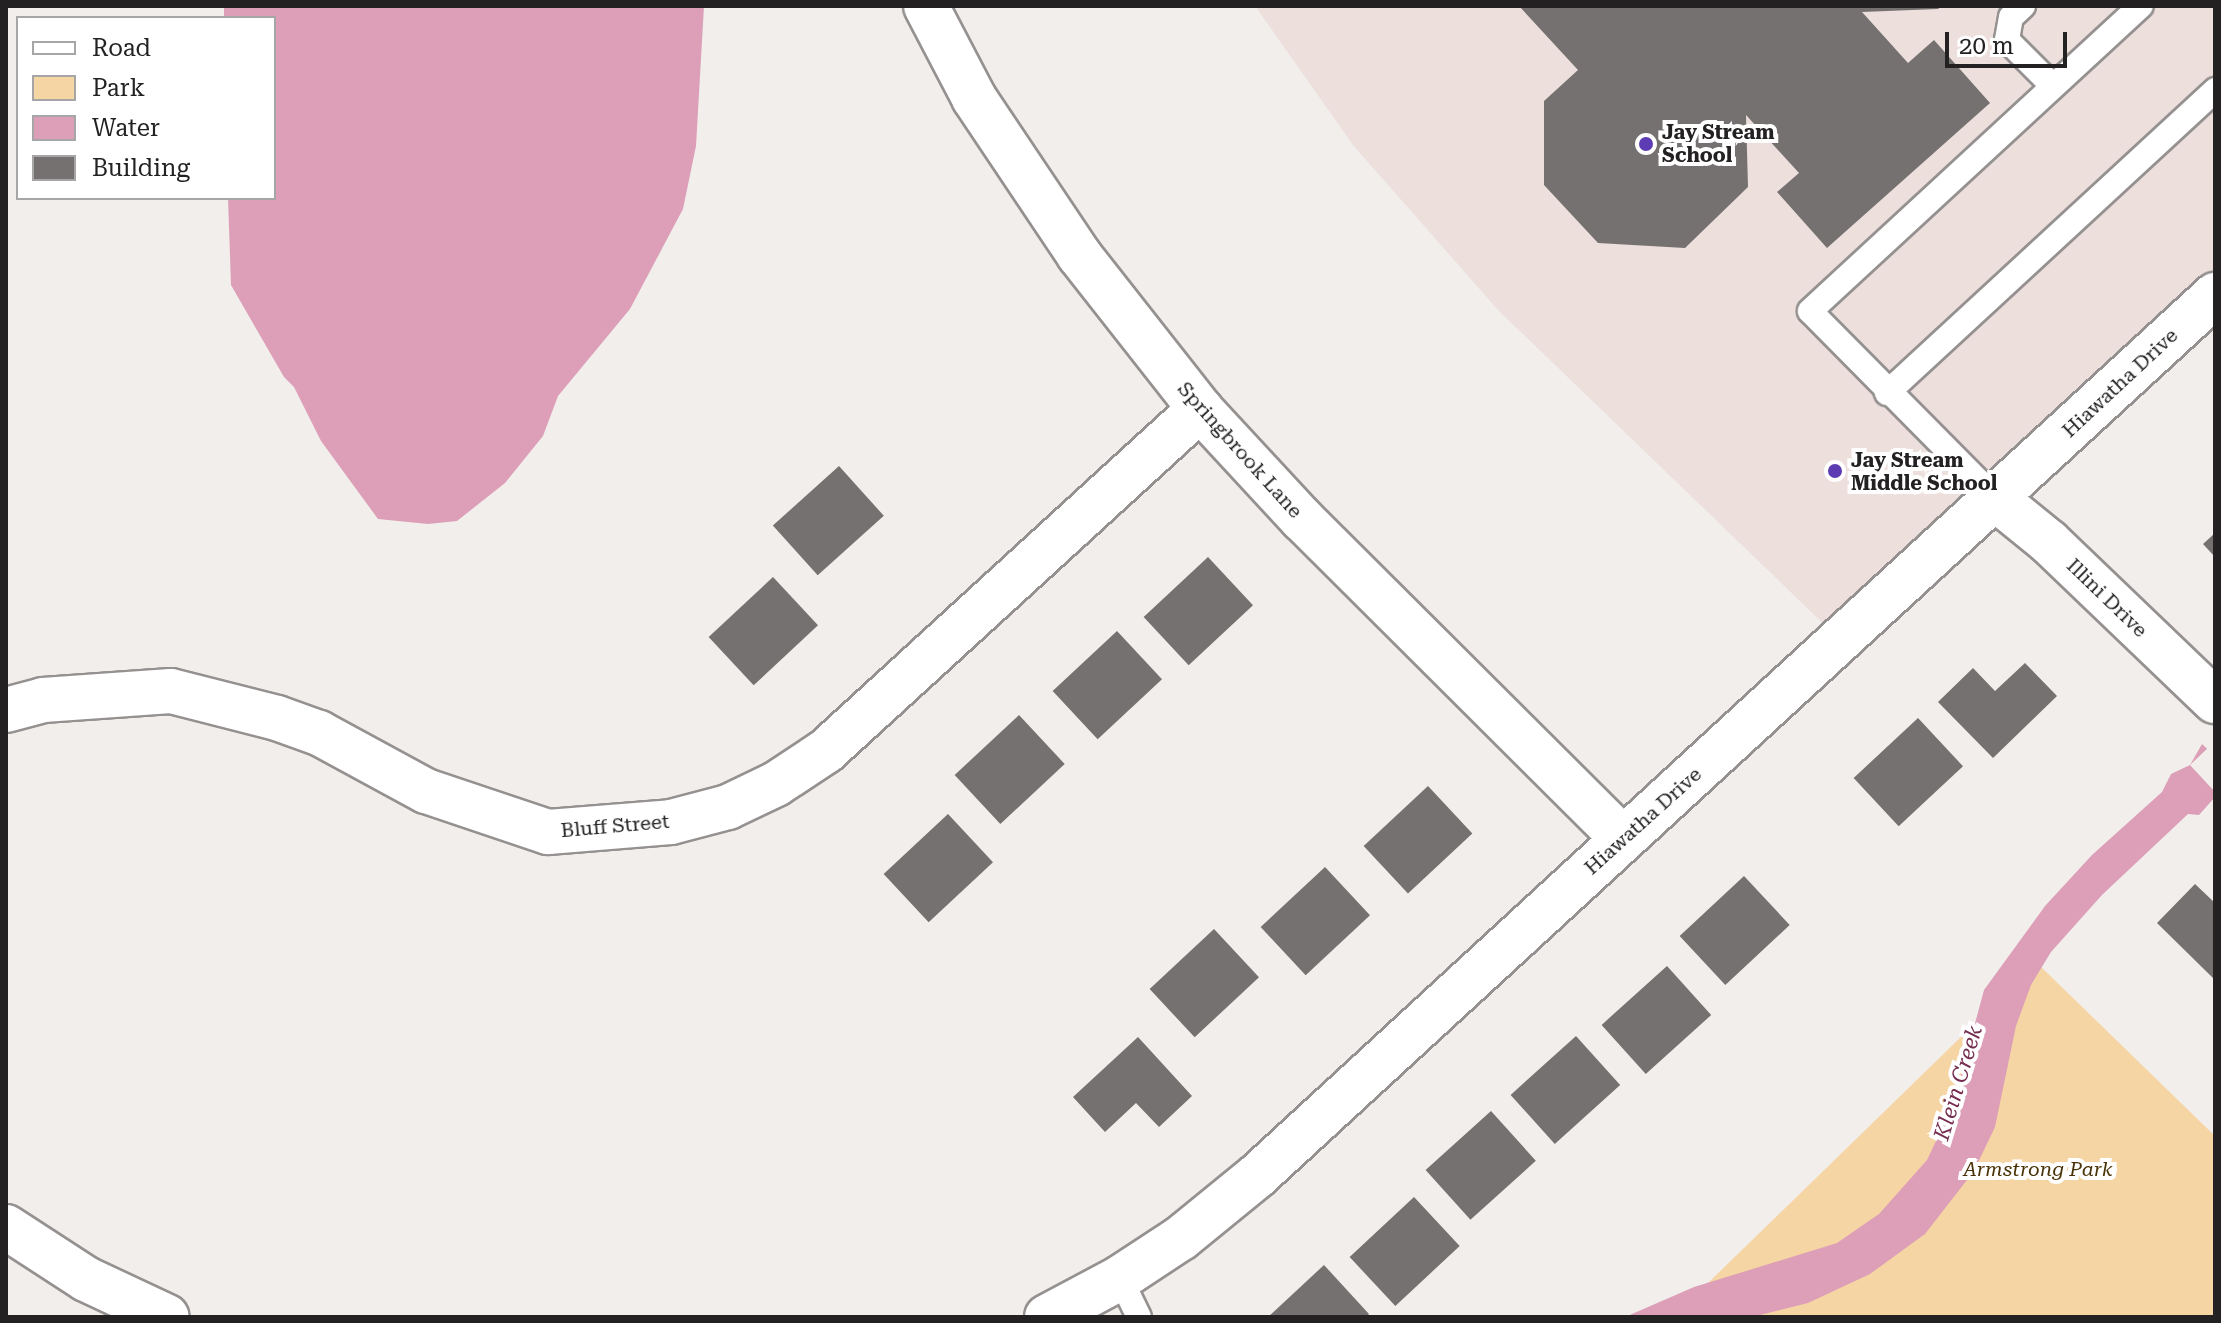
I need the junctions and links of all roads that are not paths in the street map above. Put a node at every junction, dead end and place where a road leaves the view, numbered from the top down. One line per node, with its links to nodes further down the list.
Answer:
1 (926, 6): 8 (street, Springbrook Lane)
2 (2023, 6): 4 (lane)
3 (2141, 6): 4 (lane)
4 (2053, 86): 7 (lane)
5 (2215, 90): 7 (lane)
6 (2215, 295): 9 (street, Hiawatha Drive)
7 (1887, 393): 9 (lane)
8 (1200, 409): 11 (street, Bluff Street); 12 (street, Springbrook Lane)
9 (1996, 499): 10 (street, Illini Drive); 12 (street, Hiawatha Drive)
10 (2215, 701)
11 (6, 710)
12 (1623, 839): 14 (street, Hiawatha Drive)
13 (6, 1227): 15 (street)
14 (1120, 1278): 16 (street, Hiawatha Drive); 17 (lane)
15 (167, 1317)
16 (1047, 1317)
17 (1139, 1317)

